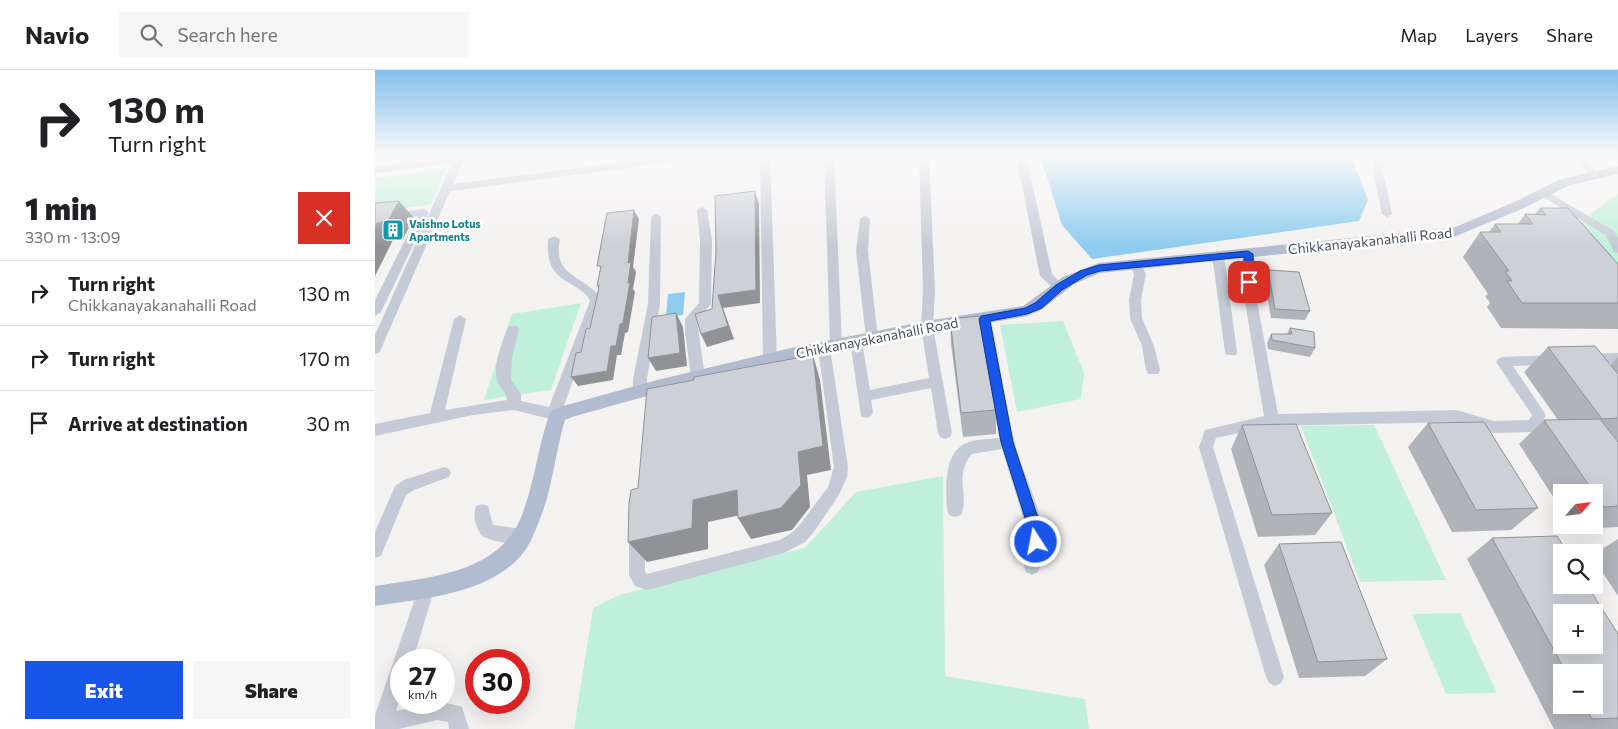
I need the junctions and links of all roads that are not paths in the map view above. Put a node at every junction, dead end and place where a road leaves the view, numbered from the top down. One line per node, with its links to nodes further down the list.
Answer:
1 (463, 186): 8 (street)
2 (766, 186): 32 (street)
3 (829, 186): 28 (street)
4 (925, 186): 24 (street)
5 (1027, 186): 20 (street)
6 (1381, 186): 11 (street)
7 (1558, 186): 9 (main road, Chikkanayakanahalli Road)
8 (446, 188): 29 (street)
9 (1543, 193): 16 (street); 17 (main road, Chikkanayakanahalli Road)
10 (702, 210): 34 (street)
11 (1387, 214)
12 (657, 217): 36 (street)
13 (375, 219): 21 (street)
14 (865, 219): 26 (street)
15 (554, 239): 40 (street)
16 (1618, 249)
17 (1248, 254): 18 (main road, Chikkanayakanahalli Road); 42 (street)
18 (1218, 255): 19 (main road, Chikkanayakanahalli Road); 30 (street)
19 (1135, 264): 20 (main road, Chikkanayakanahalli Road); 33 (street)
20 (1059, 287): 23 (main road, Chikkanayakanahalli Road)
21 (375, 312)
22 (460, 319): 41 (street)
23 (985, 319): 24 (main road, Chikkanayakanahalli Road); 45 (street)
24 (927, 327): 26 (main road, Chikkanayakanahalli Road); 35 (street)
25 (513, 329): 38 (street)
26 (872, 338): 27 (main road, Chikkanayakanahalli Road)
27 (856, 341): 28 (main road, Chikkanayakanahalli Road); 37 (street)
28 (830, 347): 32 (main road, Chikkanayakanahalli Road); 49 (street)
29 (375, 350)
30 (1231, 352)
31 (1618, 358): 42 (street)
32 (770, 360): 34 (main road, Chikkanayakanahalli Road)
33 (1153, 370)
34 (699, 376): 36 (main road, Chikkanayakanahalli Road)
35 (935, 382): 37 (street); 44 (street)
36 (650, 392): 40 (main road, Chikkanayakanahalli Road)
37 (864, 396): 39 (street)
38 (514, 405): 40 (street); 41 (street)
39 (866, 412)
40 (556, 414): 50 (main road)
41 (436, 417): 43 (street)
42 (1272, 420): 56 (street)
43 (375, 430)
44 (945, 433)
45 (1007, 442): 47 (street); 52 (street)
46 (444, 474): 51 (street)
47 (955, 510)
48 (482, 511): 50 (street)
49 (638, 515)
50 (523, 534): 53 (main road)
51 (375, 550)
52 (1031, 567)
53 (427, 587): 54 (main road); 55 (street)
54 (375, 596)
55 (407, 649)
56 (1275, 677)
57 (390, 696): 58 (street)
58 (379, 724): 59 (street)
59 (459, 729)

